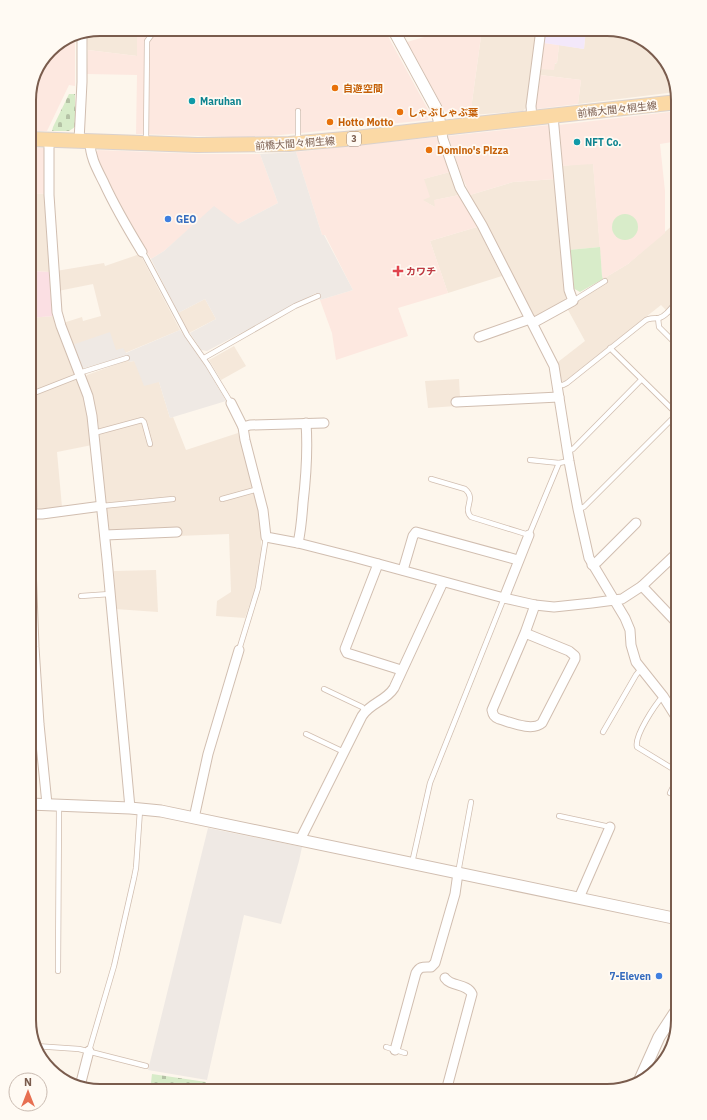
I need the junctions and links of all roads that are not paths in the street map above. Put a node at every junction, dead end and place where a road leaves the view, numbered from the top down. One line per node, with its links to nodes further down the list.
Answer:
1 (151, 36): 14 (lane)
2 (397, 36): 9 (street)
3 (540, 36): 8 (street)
4 (82, 38): 12 (street)
5 (671, 103): 7 (main road, 前橋大間々桐生線 / 3)
6 (298, 111): 13 (lane)
7 (553, 116): 8 (main road, 前橋大間々桐生線 / 3); 18 (street)
8 (532, 118): 9 (main road, 前橋大間々桐生線 / 3)
9 (441, 128): 13 (main road, 前橋大間々桐生線 / 3); 21 (street)
10 (36, 139): 11 (main road, 前橋大間々桐生線 / 3)
11 (48, 140): 12 (main road, 前橋大間々桐生線 / 3); 27 (street)
12 (84, 141): 14 (main road, 前橋大間々桐生線 / 3); 15 (street)
13 (298, 143): 14 (main road, 前橋大間々桐生線 / 3)
14 (146, 144)
15 (142, 252): 26 (lane)
16 (605, 281): 18 (lane)
17 (318, 296): 26 (lane)
18 (573, 301): 21 (street)
19 (671, 308): 20 (lane)
20 (658, 318): 23 (lane); 24 (lane)
21 (531, 321): 22 (street); 29 (street)
22 (479, 337)
23 (671, 339)
24 (610, 348): 28 (lane); 29 (lane)
25 (128, 358): 27 (lane)
26 (204, 358): 33 (lane)
27 (80, 374): 30 (lane); 39 (street)
28 (641, 380): 34 (lane); 41 (lane)
29 (558, 385): 31 (street)
30 (36, 391)
31 (559, 397): 32 (street); 41 (street)
32 (456, 402)
33 (231, 403): 38 (street)
34 (671, 408)
35 (671, 421): 50 (lane)
36 (306, 423): 37 (street); 38 (street); 57 (street)
37 (324, 423)
38 (243, 427): 46 (street)
39 (94, 433): 40 (lane); 49 (street)
40 (150, 444)
41 (567, 452): 43 (street)
42 (530, 460): 44 (lane)
43 (568, 461): 44 (lane); 50 (street)
44 (559, 463): 55 (lane)
45 (432, 479): 55 (lane)
46 (258, 489): 48 (lane); 56 (street)
47 (173, 499): 49 (lane)
48 (222, 499)
49 (102, 506): 51 (street); 54 (street)
50 (578, 509): 61 (street)
51 (36, 513)
52 (636, 523): 61 (street)
53 (177, 532): 54 (street)
54 (105, 535): 65 (street)
55 (529, 535): 59 (street)
56 (266, 537): 57 (street); 72 (lane)
57 (298, 543): 60 (street)
58 (671, 559): 64 (street)
59 (518, 560): 62 (street); 67 (street)
60 (378, 564): 62 (street); 75 (street)
61 (592, 565): 68 (street)
62 (403, 570): 63 (street)
63 (443, 582): 67 (street); 75 (street)
64 (642, 586): 68 (street); 70 (street)
65 (110, 594): 66 (lane); 88 (street)
66 (81, 596)
67 (504, 598): 69 (street); 93 (lane)
68 (615, 600): 69 (street); 74 (street)
69 (535, 605): 71 (street)
70 (671, 617)
71 (525, 633): 71 (street)
72 (239, 650): 90 (street)
73 (36, 665): 86 (street)
74 (641, 668): 77 (street); 80 (lane)
75 (401, 670): 79 (street)
76 (324, 689): 79 (lane)
77 (663, 696): 78 (street); 83 (lane)
78 (671, 709)
79 (365, 711): 82 (street)
80 (603, 732)
81 (306, 734): 82 (lane)
82 (344, 752): 92 (street)
83 (671, 768)
84 (471, 802): 94 (lane)
85 (36, 804): 86 (street)
86 (47, 804): 87 (street)
87 (60, 805): 88 (street); 97 (lane)
88 (135, 808): 90 (street); 102 (lane)
89 (559, 816): 91 (lane)
90 (194, 818): 92 (street)
91 (610, 827): 95 (street)
92 (300, 840): 93 (street)
93 (412, 863): 94 (street)
94 (458, 873): 95 (street); 101 (street)
95 (579, 898): 96 (street)
96 (671, 918)
97 (58, 971)
98 (444, 978): 107 (street)
99 (671, 1018): 105 (street)
100 (42, 1046): 102 (lane)
101 (390, 1048): 103 (lane)
102 (89, 1051): 104 (lane); 106 (street)
103 (405, 1052)
104 (146, 1066)
105 (643, 1073)
106 (81, 1082)
107 (448, 1084)

